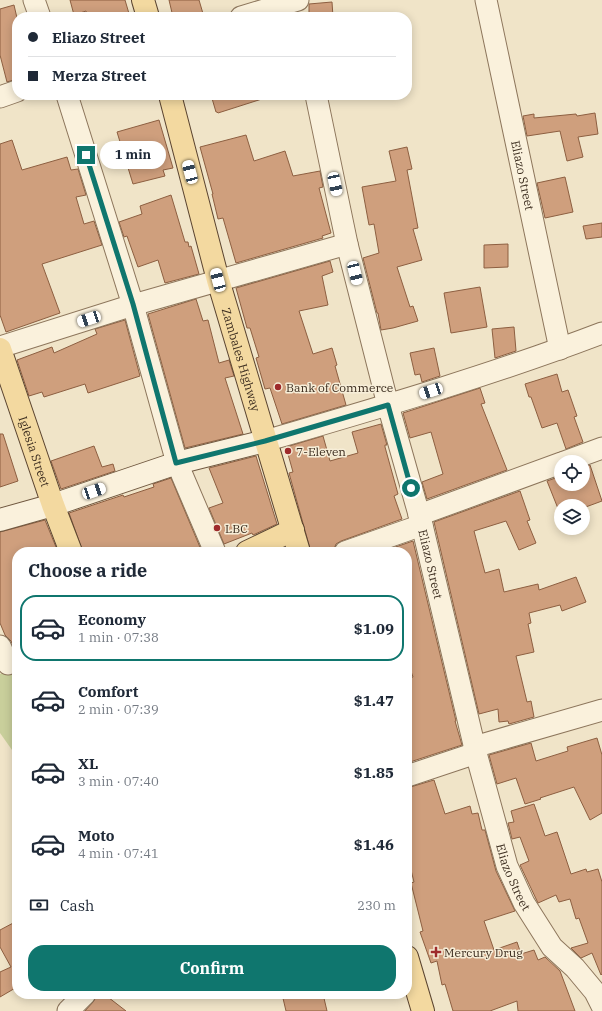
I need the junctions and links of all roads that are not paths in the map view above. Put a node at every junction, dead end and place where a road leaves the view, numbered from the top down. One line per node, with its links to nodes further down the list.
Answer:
1 (34, 0): 5 (street)
2 (143, 0): 6 (main road)
3 (297, 0): 7 (street); 8 (street)
4 (486, 0): 19 (street, Eliazo Street)
5 (38, 12)
6 (147, 12)
7 (257, 12)
8 (298, 12)
9 (12, 93): 10 (street)
10 (0, 97)
11 (69, 100): 16 (street)
12 (171, 100): 15 (main road, Zambales Highway)
13 (317, 100): 14 (street, Eliazo Street)
14 (347, 244): 15 (street); 20 (street, Eliazo Street)
15 (218, 280): 16 (street); 21 (main road, Zambales Highway)
16 (133, 304): 18 (street); 24 (street)
17 (602, 333): 19 (street)
18 (0, 348): 26 (main road, Iglesia Street)
19 (560, 349): 20 (street)
20 (388, 405): 21 (street); 28 (street, Eliazo Street)
21 (265, 441): 24 (street); 29 (main road, Zambales Highway)
22 (602, 448): 23 (street)
23 (583, 455)
24 (176, 463): 26 (street); 31 (street)
25 (554, 466): 28 (street)
26 (53, 505): 27 (street); 30 (main road, Iglesia Street)
27 (0, 520)
28 (420, 520): 34 (street); 36 (street, Eliazo Street)
29 (293, 530): 32 (main road); 33 (main road, Zambales Highway)
30 (69, 547)
31 (213, 547)
32 (257, 547)
33 (298, 547)
34 (357, 547)
35 (602, 710): 36 (street)
36 (475, 750): 37 (street); 40 (street, Eliazo Street)
37 (412, 774)
38 (412, 975): 42 (main road)
39 (80, 999): 41 (street)
40 (602, 1006)
41 (68, 1011)
42 (422, 1011)

